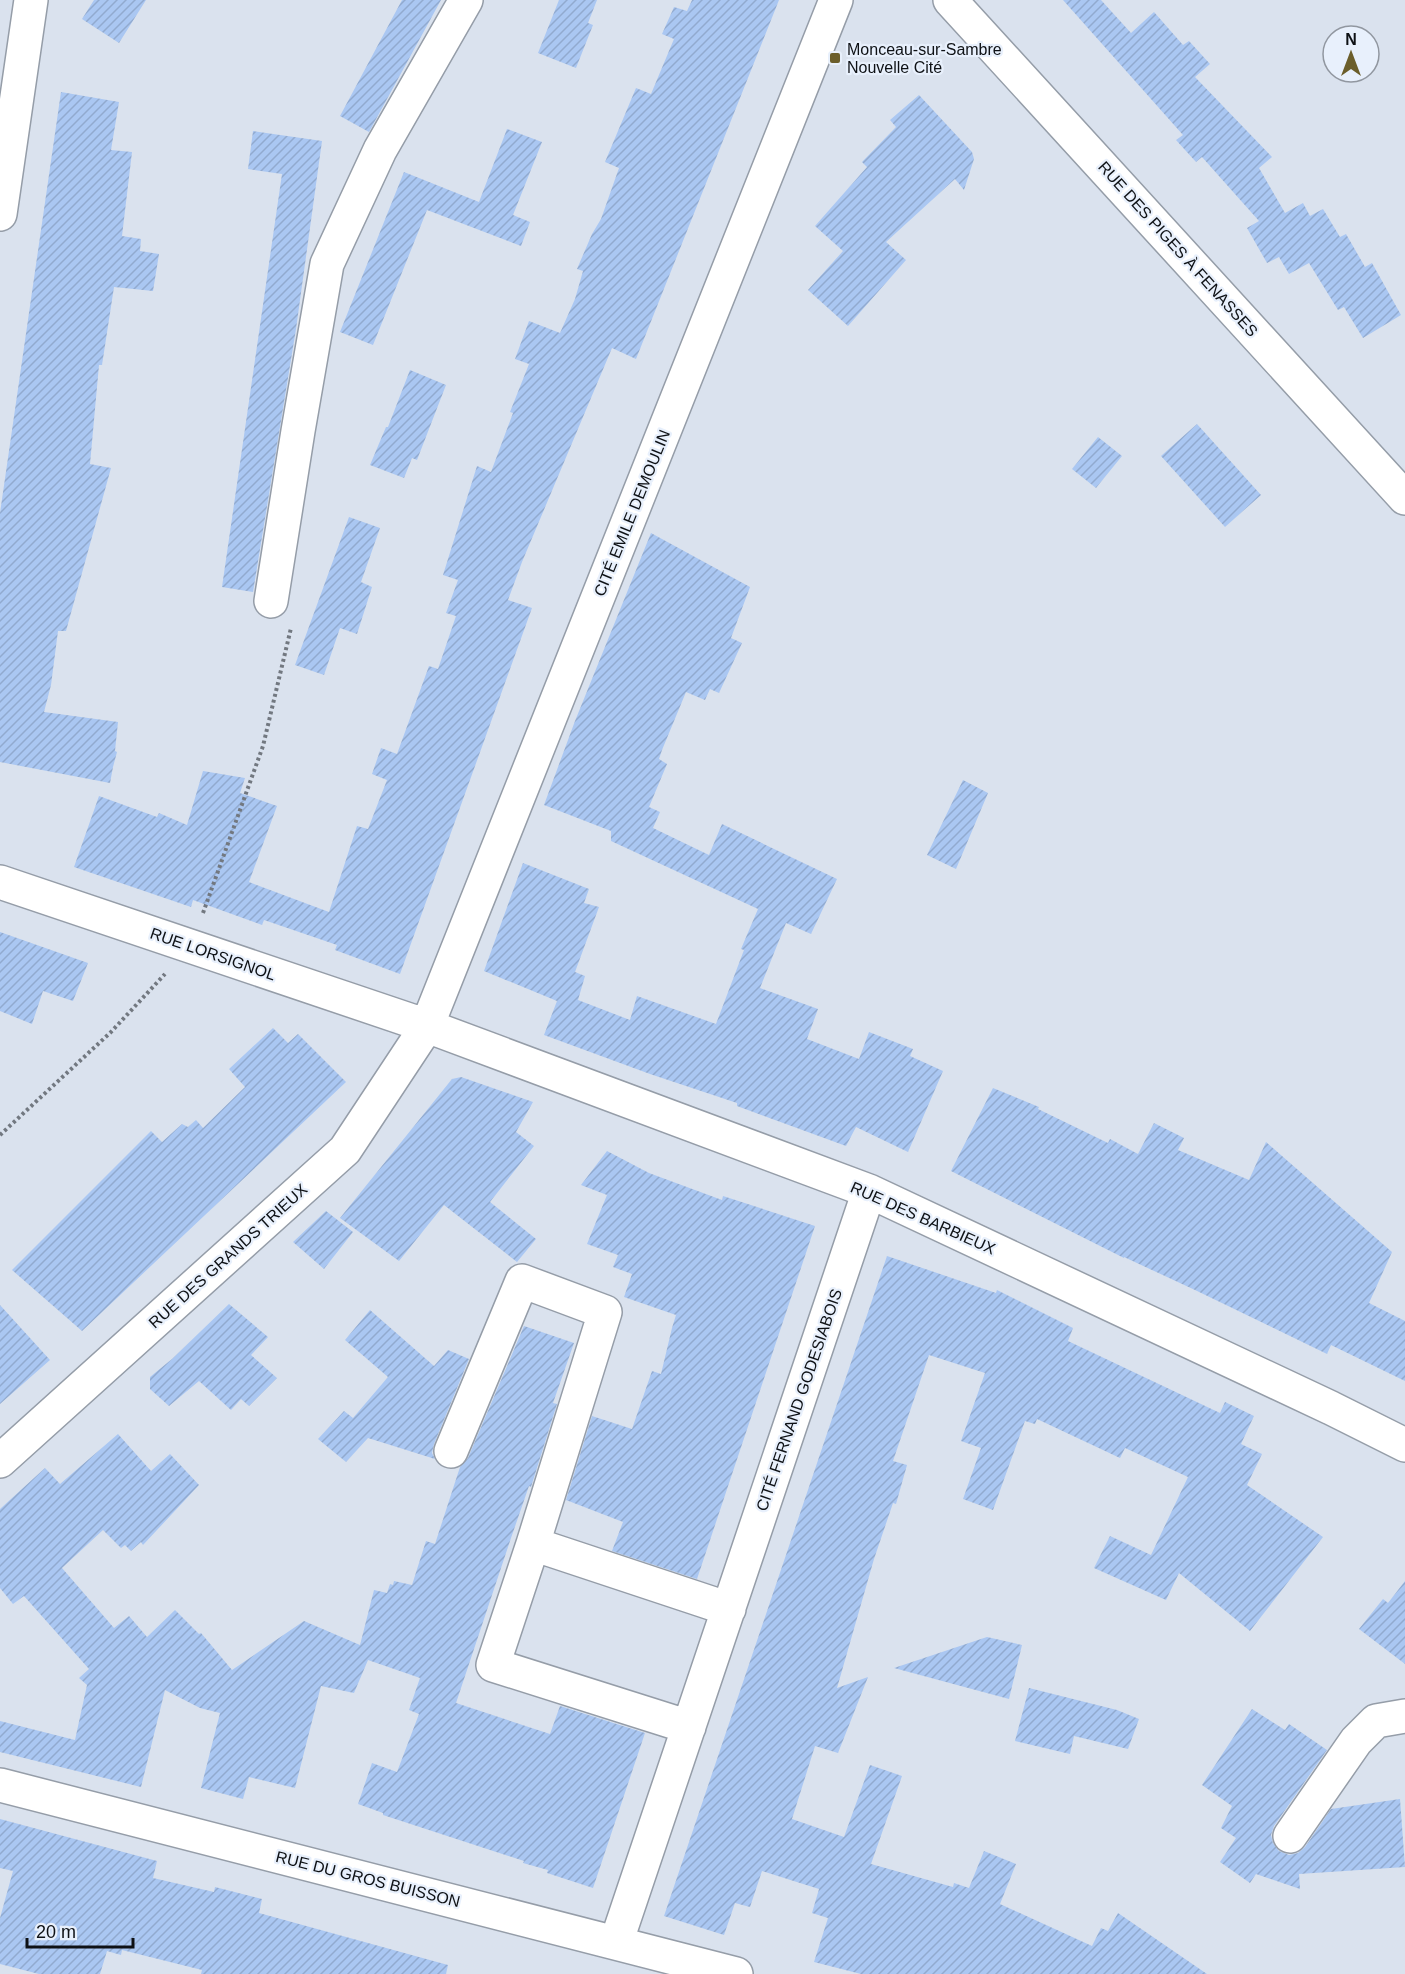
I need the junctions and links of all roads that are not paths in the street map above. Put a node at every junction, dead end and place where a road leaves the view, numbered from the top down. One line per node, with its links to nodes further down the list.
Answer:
1 (31, 0): 5 (street)
2 (466, 0): 7 (street)
3 (836, 0): 9 (street, CITÉ EMILE DEMOULIN)
4 (950, 0): 6 (street, RUE DES PIGES À FENASSES)
5 (0, 214)
6 (1405, 498)
7 (271, 601)
8 (0, 882): 9 (street, RUE LORSIGNOL)
9 (427, 1026): 10 (street, RUE DES BARBIEUX); 13 (street, RUE DES GRANDS TRIEUX)
10 (869, 1191): 11 (street, RUE DES BARBIEUX); 15 (street, CITÉ FERNAND GODESIABOIS)
11 (1405, 1445)
12 (451, 1450): 14 (street)
13 (0, 1461)
14 (533, 1544): 15 (street); 17 (street)
15 (729, 1609): 17 (street, CITÉ FERNAND GODESIABOIS)
16 (1405, 1716): 19 (street)
17 (689, 1727): 20 (street, CITÉ FERNAND GODESIABOIS)
18 (0, 1785): 20 (street, RUE DU GROS BUISSON)
19 (1290, 1836)
20 (616, 1942): 21 (street, RUE DU GROS BUISSON)
21 (736, 1974)

